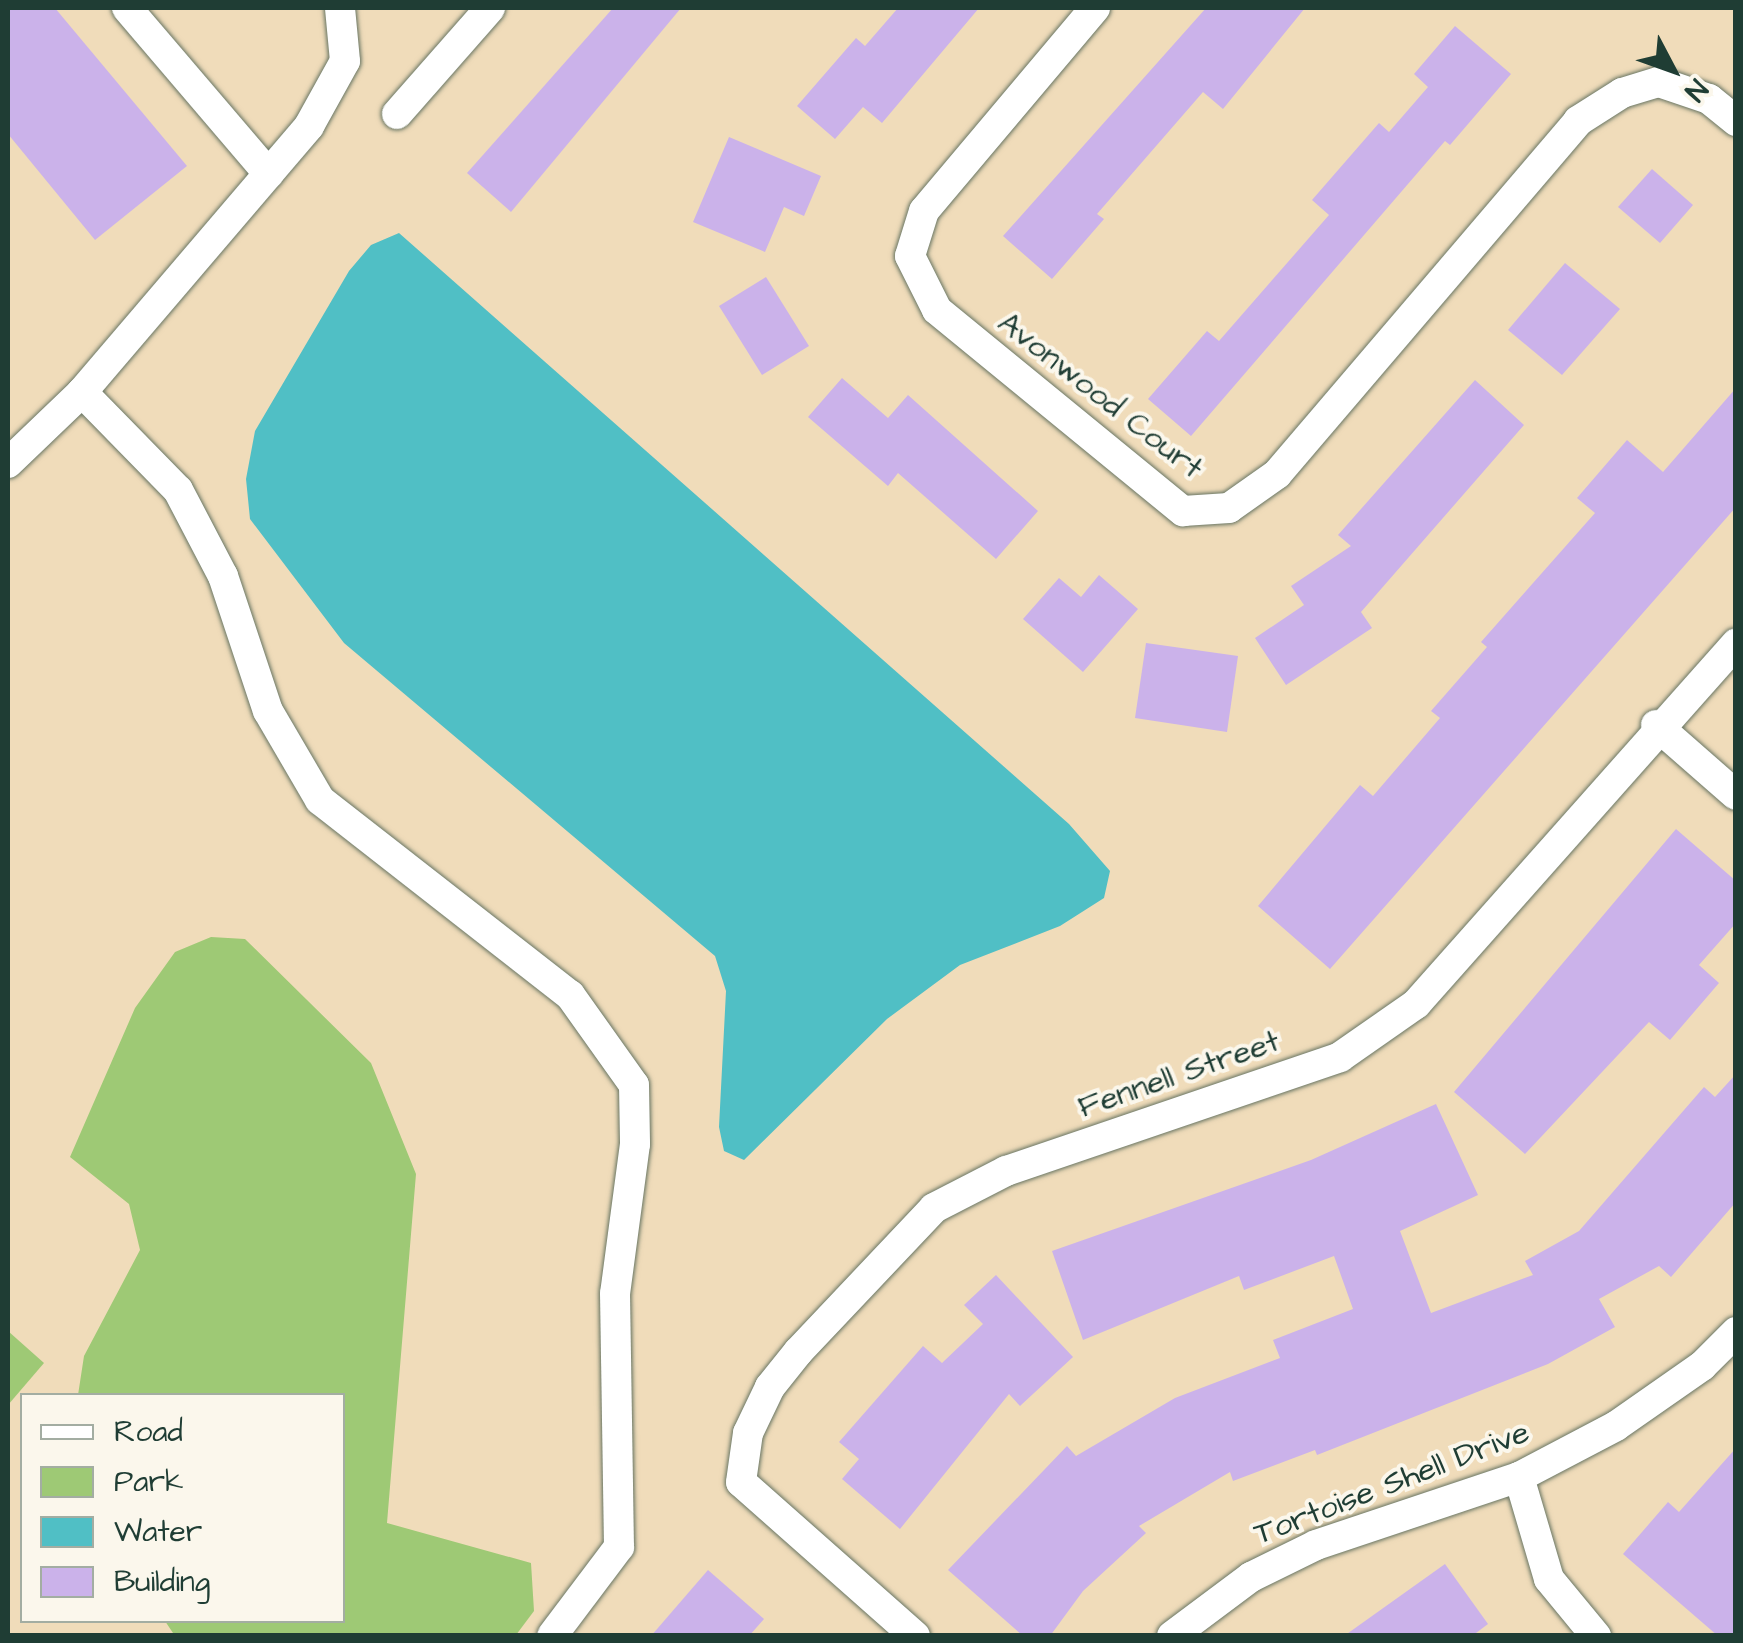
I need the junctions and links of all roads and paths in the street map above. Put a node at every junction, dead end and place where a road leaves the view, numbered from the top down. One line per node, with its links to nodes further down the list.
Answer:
1 (127, 8): 7 (street)
2 (340, 8): 7 (street)
3 (490, 8): 5 (street)
4 (1095, 8): 6 (street, Avonwood Court)
5 (397, 114)
6 (1736, 121)
7 (269, 174): 8 (street)
8 (82, 392): 9 (street); 15 (street)
9 (8, 462)
10 (1736, 644): 11 (street, Fennell Street)
11 (1656, 726): 12 (street); 16 (street, Fennell Street)
12 (1736, 795)
13 (1736, 1332): 14 (street, Tortoise Shell Drive)
14 (1519, 1477): 17 (street, Tortoise Shell Drive); 18 (street)
15 (552, 1636)
16 (916, 1636)
17 (1172, 1636)
18 (1596, 1636)

